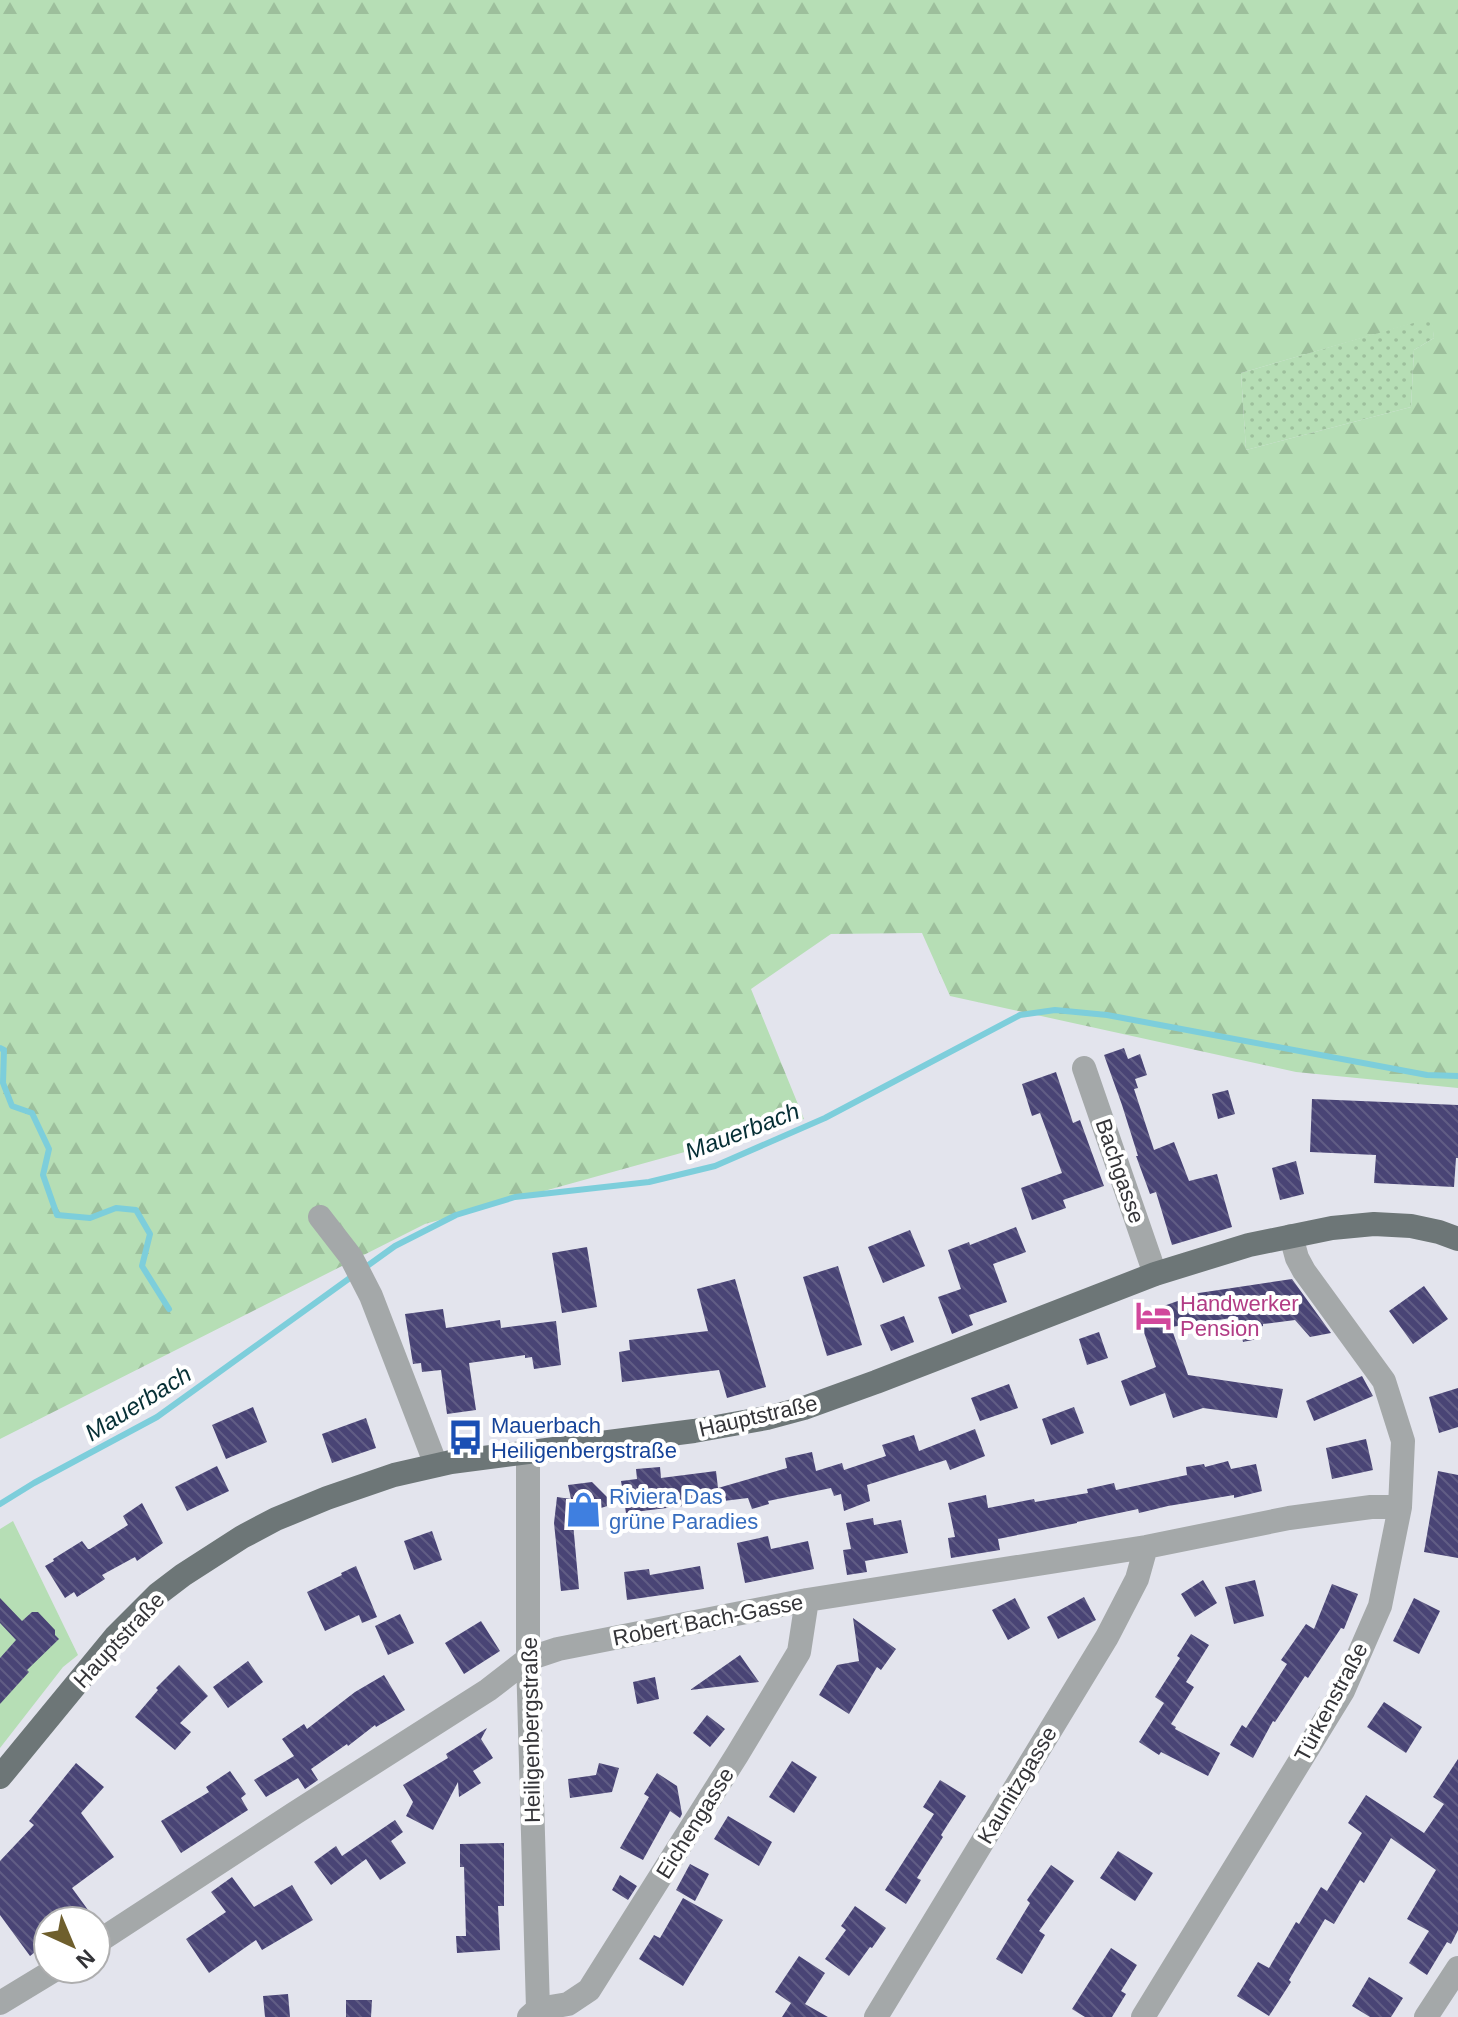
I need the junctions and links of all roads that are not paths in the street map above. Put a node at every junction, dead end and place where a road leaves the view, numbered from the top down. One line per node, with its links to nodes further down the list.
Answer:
1 (1084, 1068): 5 (street, Bachgasse)
2 (320, 1217): 7 (street)
3 (1291, 1236): 4 (main road, Hauptstraße); 5 (main road, Hauptstraße); 8 (street, Türkenstraße)
4 (1458, 1239)
5 (1155, 1274): 6 (main road, Hauptstraße)
6 (528, 1451): 7 (main road, Hauptstraße); 11 (street, Heiligenbergstraße)
7 (436, 1465): 12 (main road, Hauptstraße)
8 (1400, 1507): 9 (street, Robert Bach-Gasse); 19 (street, Türkenstraße)
9 (1146, 1547): 10 (street, Robert Bach-Gasse); 18 (street, Kaunitzgasse)
10 (807, 1600): 11 (street, Robert Bach-Gasse); 17 (street, Eichengasse)
11 (528, 1659): 13 (street, Robert Bach-Gasse); 17 (street, Heiligenbergstraße)
12 (0, 1777)
13 (112, 1933)
14 (1458, 1968): 20 (street)
15 (32, 1984): 16 (street)
16 (0, 2003)
17 (534, 2013)
18 (876, 2017)
19 (1143, 2017)
20 (1426, 2017)

